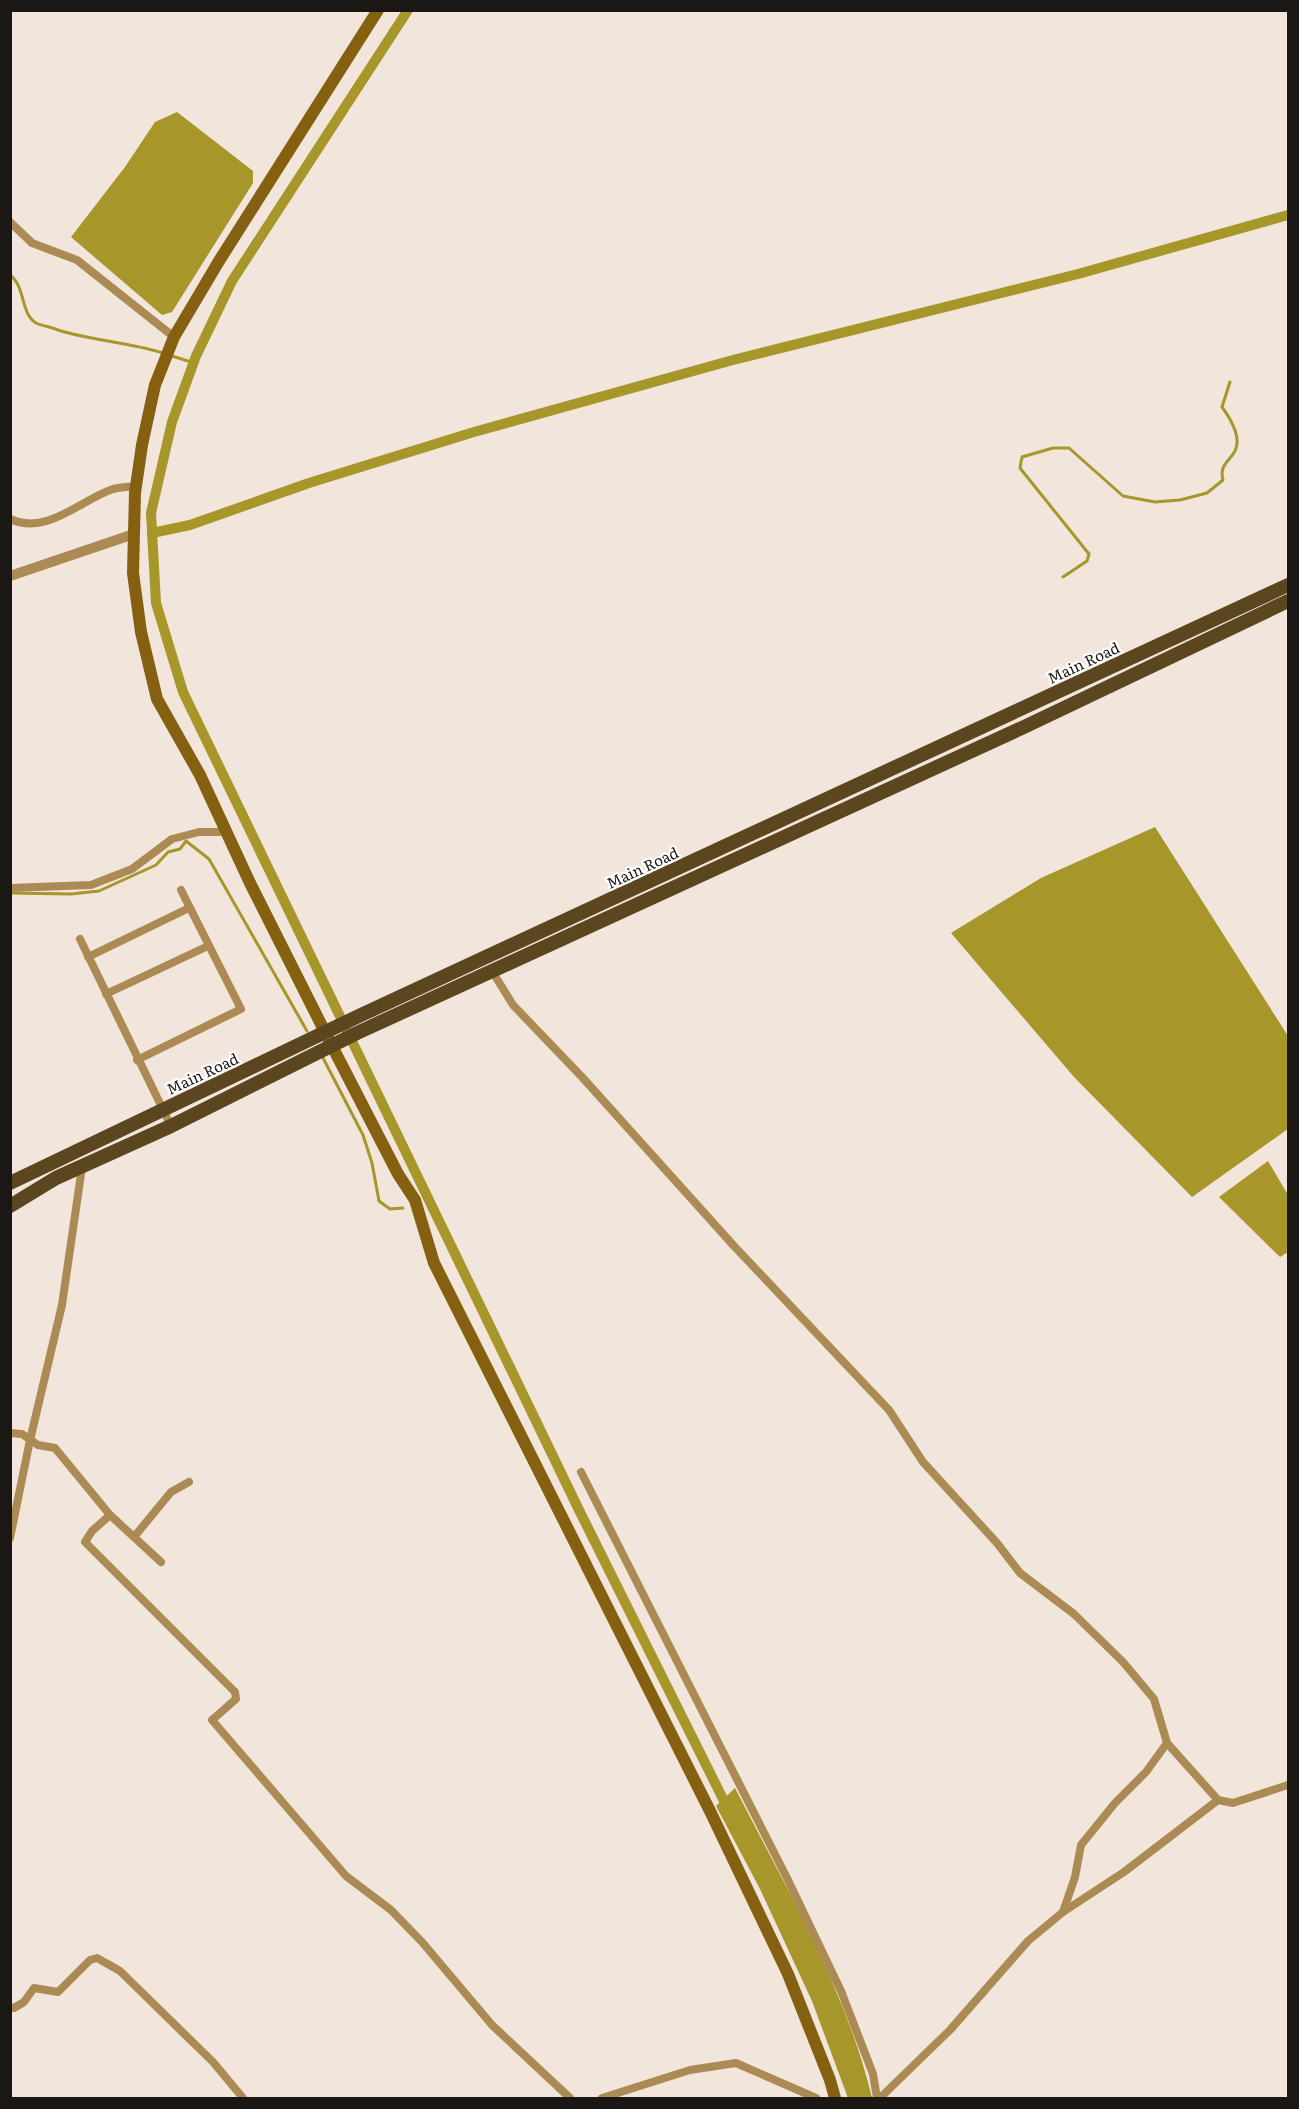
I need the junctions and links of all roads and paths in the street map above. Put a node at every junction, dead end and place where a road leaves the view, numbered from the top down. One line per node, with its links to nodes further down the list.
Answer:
1 (378, 10): 3 (main road)
2 (10, 222): 3 (street)
3 (174, 338): 4 (main road)
4 (136, 486): 5 (street); 6 (main road)
5 (10, 519)
6 (134, 534): 7 (street); 12 (main road)
7 (10, 576)
8 (1288, 585): 10 (main road, Main Road)
9 (1288, 601): 11 (main road, Main Road)
10 (1038, 701): 11 (main road); 21 (main road, Main Road)
11 (1047, 716): 19 (main road, Main Road)
12 (226, 832): 13 (street); 22 (main road)
13 (10, 888)
14 (181, 890): 15 (street)
15 (189, 908): 17 (street); 18 (street)
16 (80, 939): 18 (street)
17 (208, 946): 20 (street); 23 (street)
18 (88, 957): 20 (street)
19 (492, 971): 21 (main road, Main Road); 37 (street)
20 (106, 994): 23 (street)
21 (354, 1027): 22 (main road, Main Road)
22 (331, 1039): 24 (main road, Main Road); 25 (main road, Main Road); 46 (main road)
23 (137, 1060): 24 (street)
24 (161, 1110): 25 (street); 27 (main road, Main Road)
25 (171, 1126): 26 (main road, Main Road)
26 (82, 1167): 28 (main road, Main Road); 30 (street)
27 (10, 1183)
28 (10, 1206)
29 (10, 1433): 30 (street)
30 (30, 1440): 33 (street); 35 (street)
31 (581, 1472): 47 (street)
32 (189, 1482): 34 (street)
33 (110, 1515): 34 (street); 43 (street)
34 (134, 1537): 36 (street)
35 (10, 1538)
36 (161, 1562)
37 (1167, 1743): 39 (street); 40 (street)
38 (1288, 1785): 39 (street)
39 (1218, 1800): 40 (street)
40 (1063, 1912): 47 (street)
41 (10, 2007): 42 (street)
42 (243, 2098)
43 (570, 2098)
44 (602, 2098): 45 (street)
45 (816, 2098)
46 (835, 2098)
47 (878, 2098)

